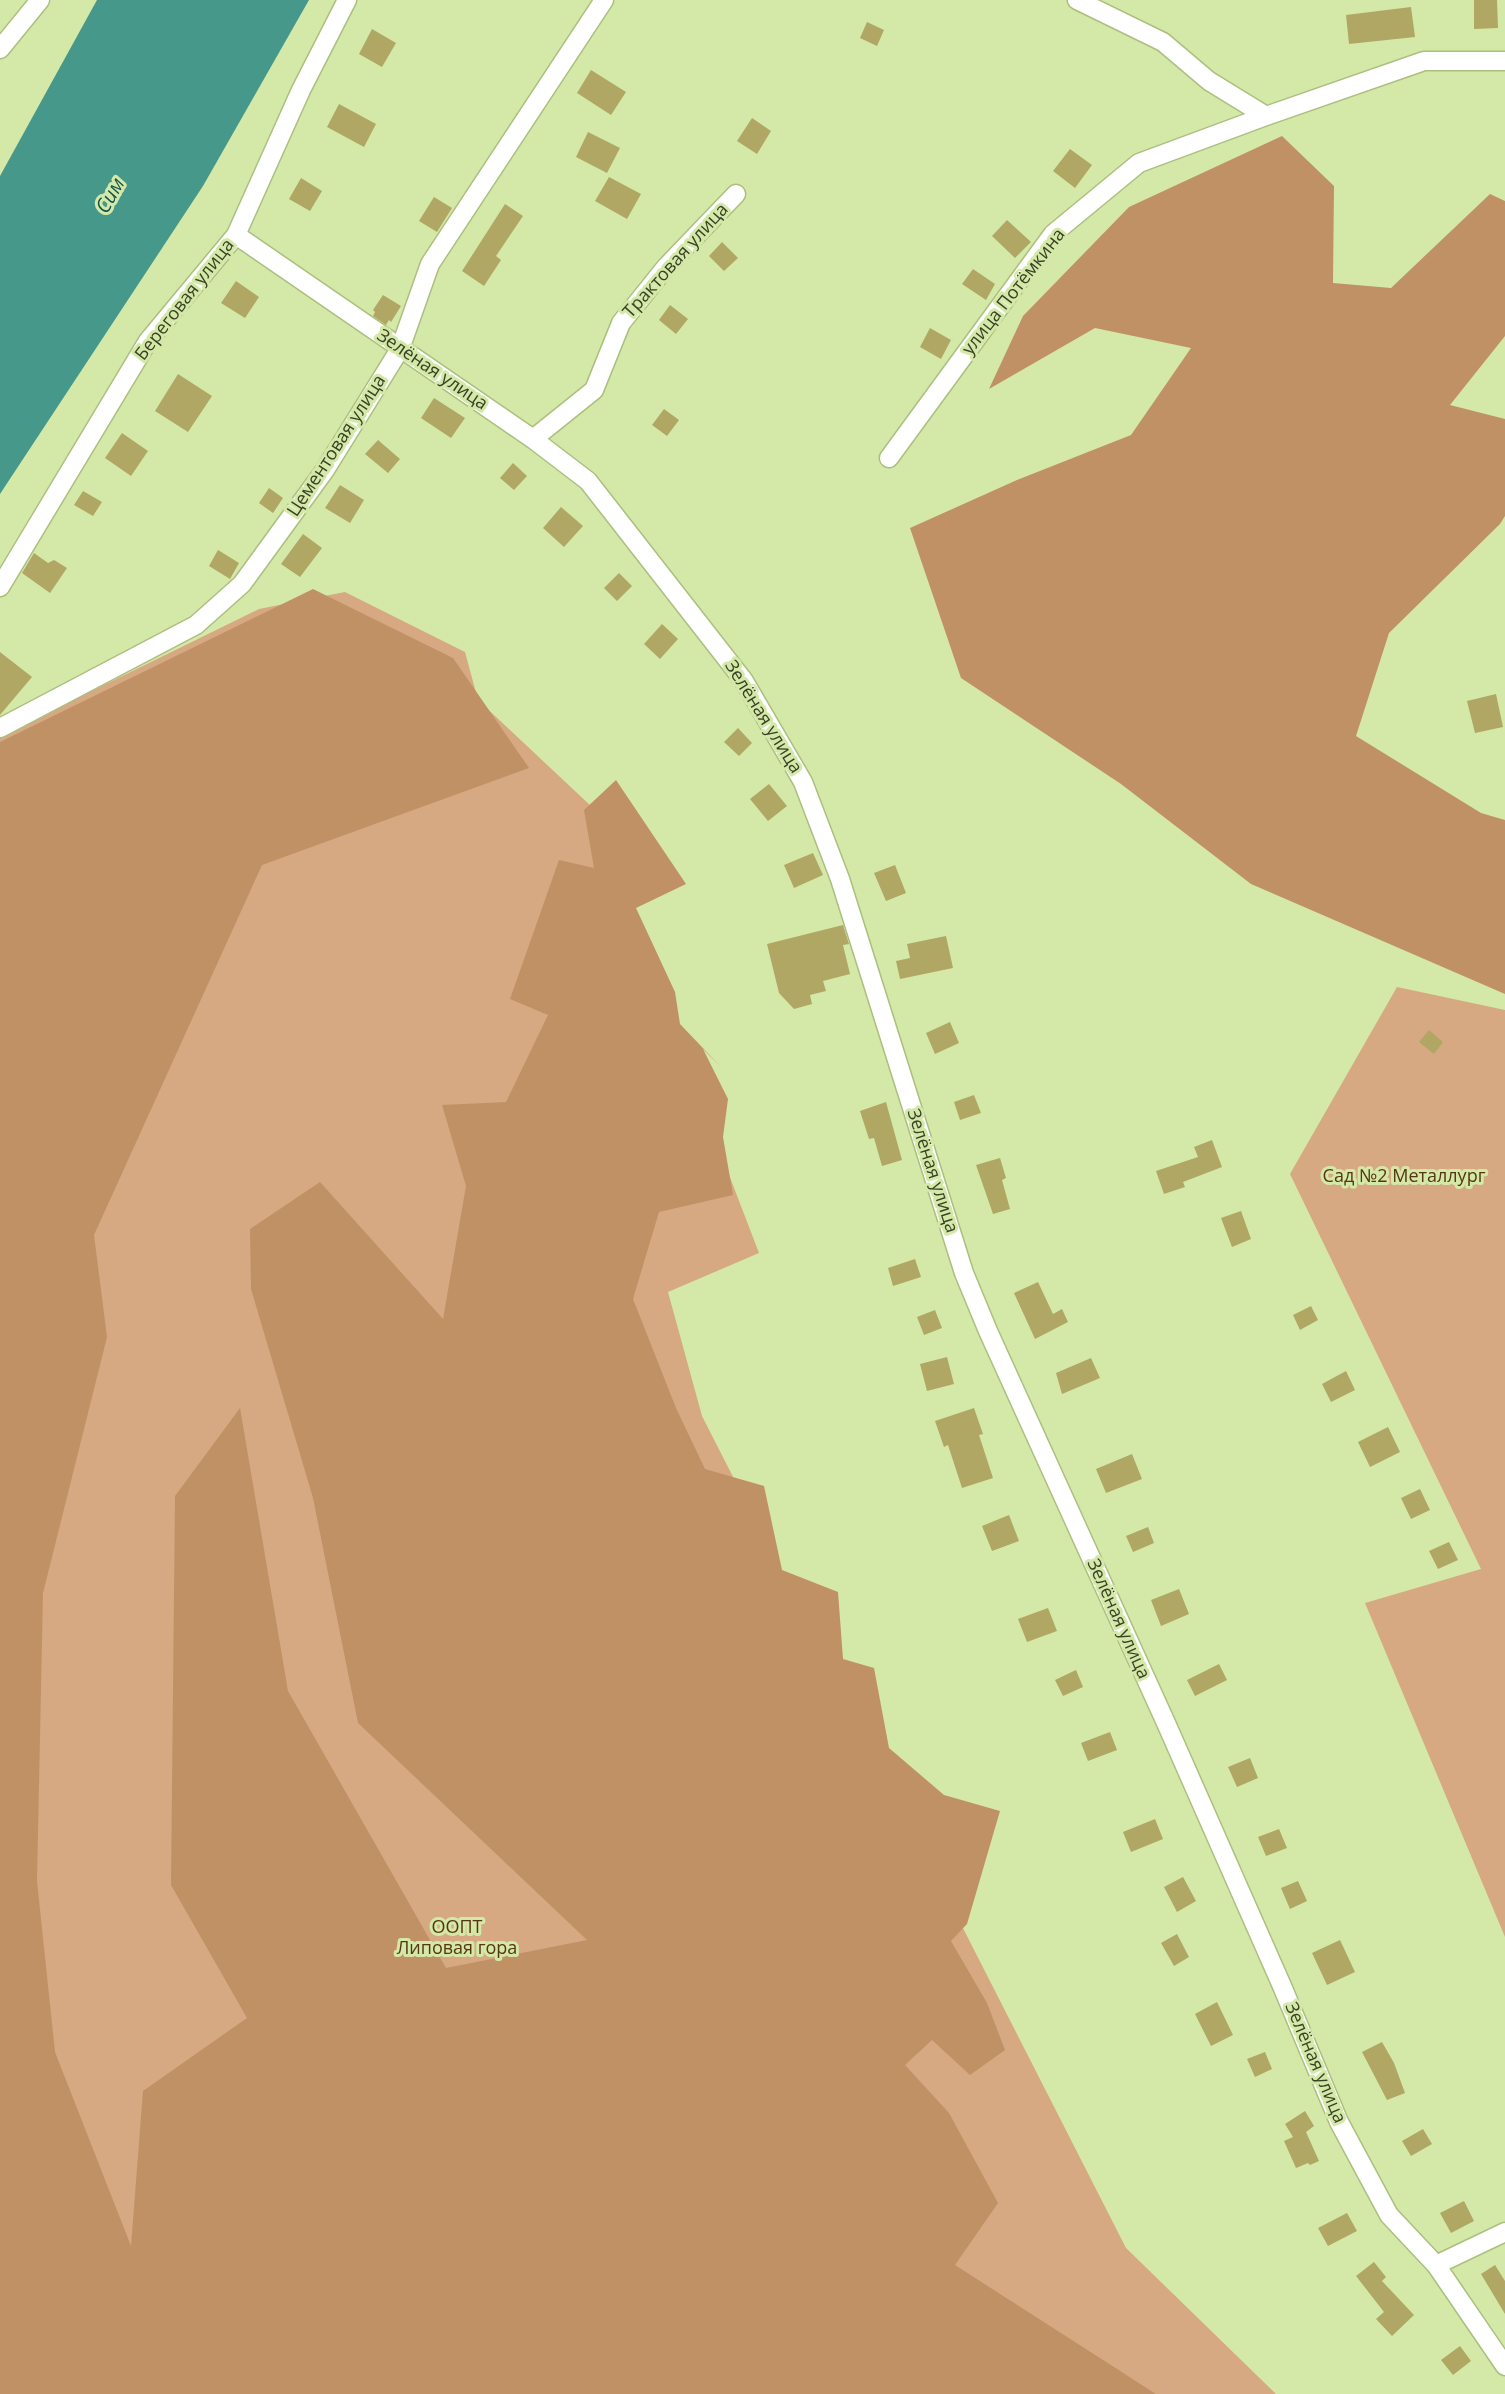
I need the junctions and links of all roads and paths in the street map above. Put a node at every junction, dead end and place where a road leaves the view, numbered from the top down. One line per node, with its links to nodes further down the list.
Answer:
1 (40, 0): 5 (street)
2 (347, 0): 9 (street, Береговая улица)
3 (604, 0): 10 (street, Цементовая улица)
4 (1077, 0): 7 (street)
5 (0, 49)
6 (1505, 61): 7 (street, улица Потёмкина)
7 (1266, 116): 12 (street, улица Потёмкина)
8 (736, 194): 11 (street, Трактовая улица)
9 (236, 235): 10 (street, Зелёная улица); 13 (street, Береговая улица)
10 (400, 349): 11 (street, Зелёная улица); 14 (street, Цементовая улица)
11 (533, 439): 16 (street, Зелёная улица)
12 (889, 458)
13 (0, 587)
14 (0, 728)
15 (1505, 2232): 16 (street)
16 (1436, 2265): 17 (street, Зелёная улица)
17 (1505, 2366)

